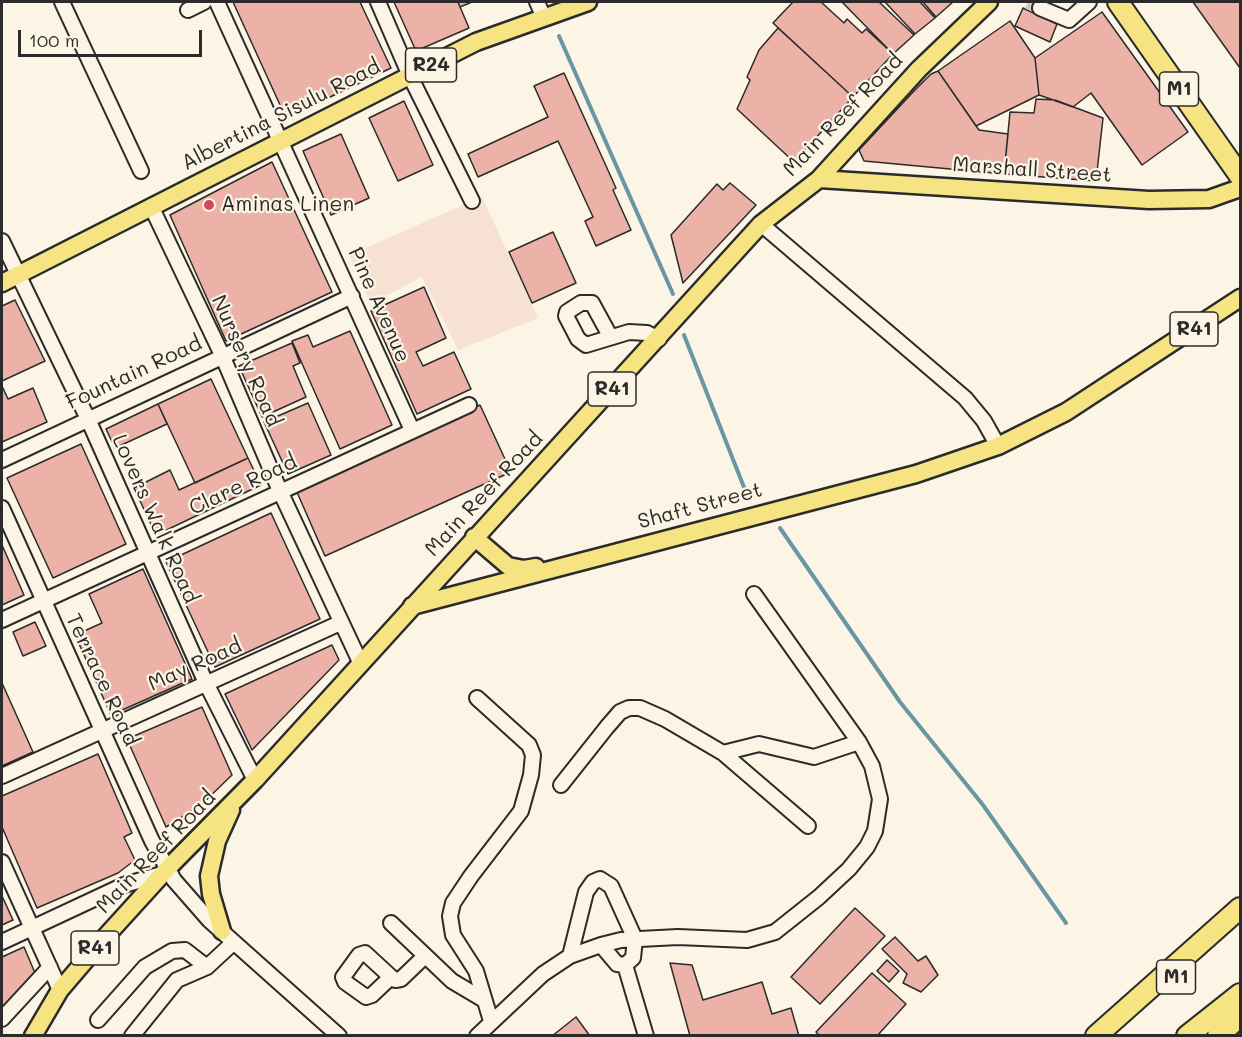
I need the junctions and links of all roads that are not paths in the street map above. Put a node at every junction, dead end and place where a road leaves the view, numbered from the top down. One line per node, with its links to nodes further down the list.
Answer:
1 (62, 2): 19 (street)
2 (204, 2): 13 (street)
3 (217, 2): 16 (street, Pine Avenue)
4 (378, 2): 15 (street)
5 (537, 2): 14 (street)
6 (588, 2): 14 (main road, Albertina Sisulu Road / R24)
7 (988, 2): 21 (main road, Main Reef Road)
8 (1089, 2): 12 (street)
9 (1119, 2): 20 (highway, M1)
10 (1125, 2): 18 (street)
11 (1132, 2): 17 (highway, M1)
12 (1040, 8)
13 (188, 10)
14 (544, 18): 15 (main road, Albertina Sisulu Road / R24)
15 (410, 76): 16 (main road, Albertina Sisulu Road / R24); 23 (street)
16 (280, 140): 24 (main road, Albertina Sisulu Road / R24); 29 (street, Pine Avenue)
17 (1240, 160)
18 (1240, 165)
19 (141, 171)
20 (1240, 176)
21 (819, 179): 22 (main road, Marshall Street); 25 (main road, Main Reef Road / R41)
22 (1240, 188)
23 (472, 201)
24 (151, 206): 27 (main road, Albertina Sisulu Road / R24); 33 (street, Nursery Road)
25 (761, 224): 32 (main road, Main Reef Road / R41); 37 (street)
26 (2, 241): 27 (street, Lovers Walk Road)
27 (19, 274): 28 (main road, Albertina Sisulu Road / R24); 35 (street, Lovers Walk Road)
28 (2, 283)
29 (351, 296): 33 (street, Fountain Road); 36 (street, Pine Avenue)
30 (1240, 298): 37 (main road, Shaft Street / R41)
31 (610, 336): 32 (street)
32 (659, 339): 41 (main road, Main Reef Road / R41)
33 (222, 355): 35 (street, Fountain Road); 39 (street, Nursery Road)
34 (469, 405): 36 (street, Clare Road)
35 (88, 419): 38 (street, Fountain Road); 42 (street, Lovers Walk Road)
36 (412, 430): 39 (street, Clare Road)
37 (998, 446): 43 (main road, Shaft Street / R41)
38 (2, 460)
39 (280, 491): 42 (street, Clare Road); 48 (street, Nursery Road)
40 (2, 508): 45 (street, Terrace Road)
41 (474, 537): 43 (main road); 46 (main road, Main Reef Road / R41)
42 (147, 552): 45 (street, Clare Road); 50 (street, Lovers Walk Road)
43 (575, 563): 46 (main road, Shaft Street / R41)
44 (754, 594): 53 (street)
45 (42, 601): 47 (street, Clare Road); 52 (street, Terrace Road)
46 (412, 606): 49 (main road, Main Reef Road / R41)
47 (2, 620)
48 (340, 623): 49 (street, Nursery Road); 50 (street, May Road)
49 (361, 664): 56 (main road, Main Reef Road / R41)
50 (206, 683): 52 (street, May Road); 56 (street, Lovers Walk Road)
51 (477, 698): 78 (street)
52 (103, 730): 55 (street, May Road); 61 (street, Terrace Road)
53 (860, 742): 54 (street); 67 (street)
54 (723, 753): 57 (street); 59 (street)
55 (2, 776)
56 (255, 780): 58 (main road, Main Reef Road / R41)
57 (561, 785)
58 (235, 801): 61 (main road, Main Reef Road / R41); 66 (main road)
59 (808, 826)
60 (2, 862): 65 (street)
61 (165, 871): 65 (street); 66 (street, Terrace Road); 76 (main road, Main Reef Road / R41)
62 (1240, 908): 88 (highway)
63 (1240, 919): 89 (highway, M1)
64 (391, 922): 70 (street)
65 (32, 928): 68 (street); 73 (street)
66 (228, 937): 74 (street); 85 (street, Terrace Road)
67 (635, 939): 69 (street); 71 (street); 72 (street)
68 (2, 942)
69 (601, 945): 71 (street); 72 (street)
70 (425, 956): 75 (street); 78 (street)
71 (570, 956): 82 (street)
72 (625, 965): 87 (street)
73 (50, 967): 76 (street); 80 (street)
74 (207, 967): 81 (street); 84 (street)
75 (391, 977)
76 (60, 990): 83 (main road, Main Reef Road / R41)
77 (1240, 994): 90 (highway)
78 (484, 1000): 82 (street)
79 (1240, 1016): 91 (highway)
80 (2, 1019)
81 (98, 1020)
82 (491, 1021): 86 (street)
83 (33, 1035)
84 (132, 1035)
85 (339, 1035)
86 (477, 1035)
87 (646, 1035)
88 (1096, 1035)
89 (1112, 1035)
90 (1187, 1035)
91 (1218, 1035)

